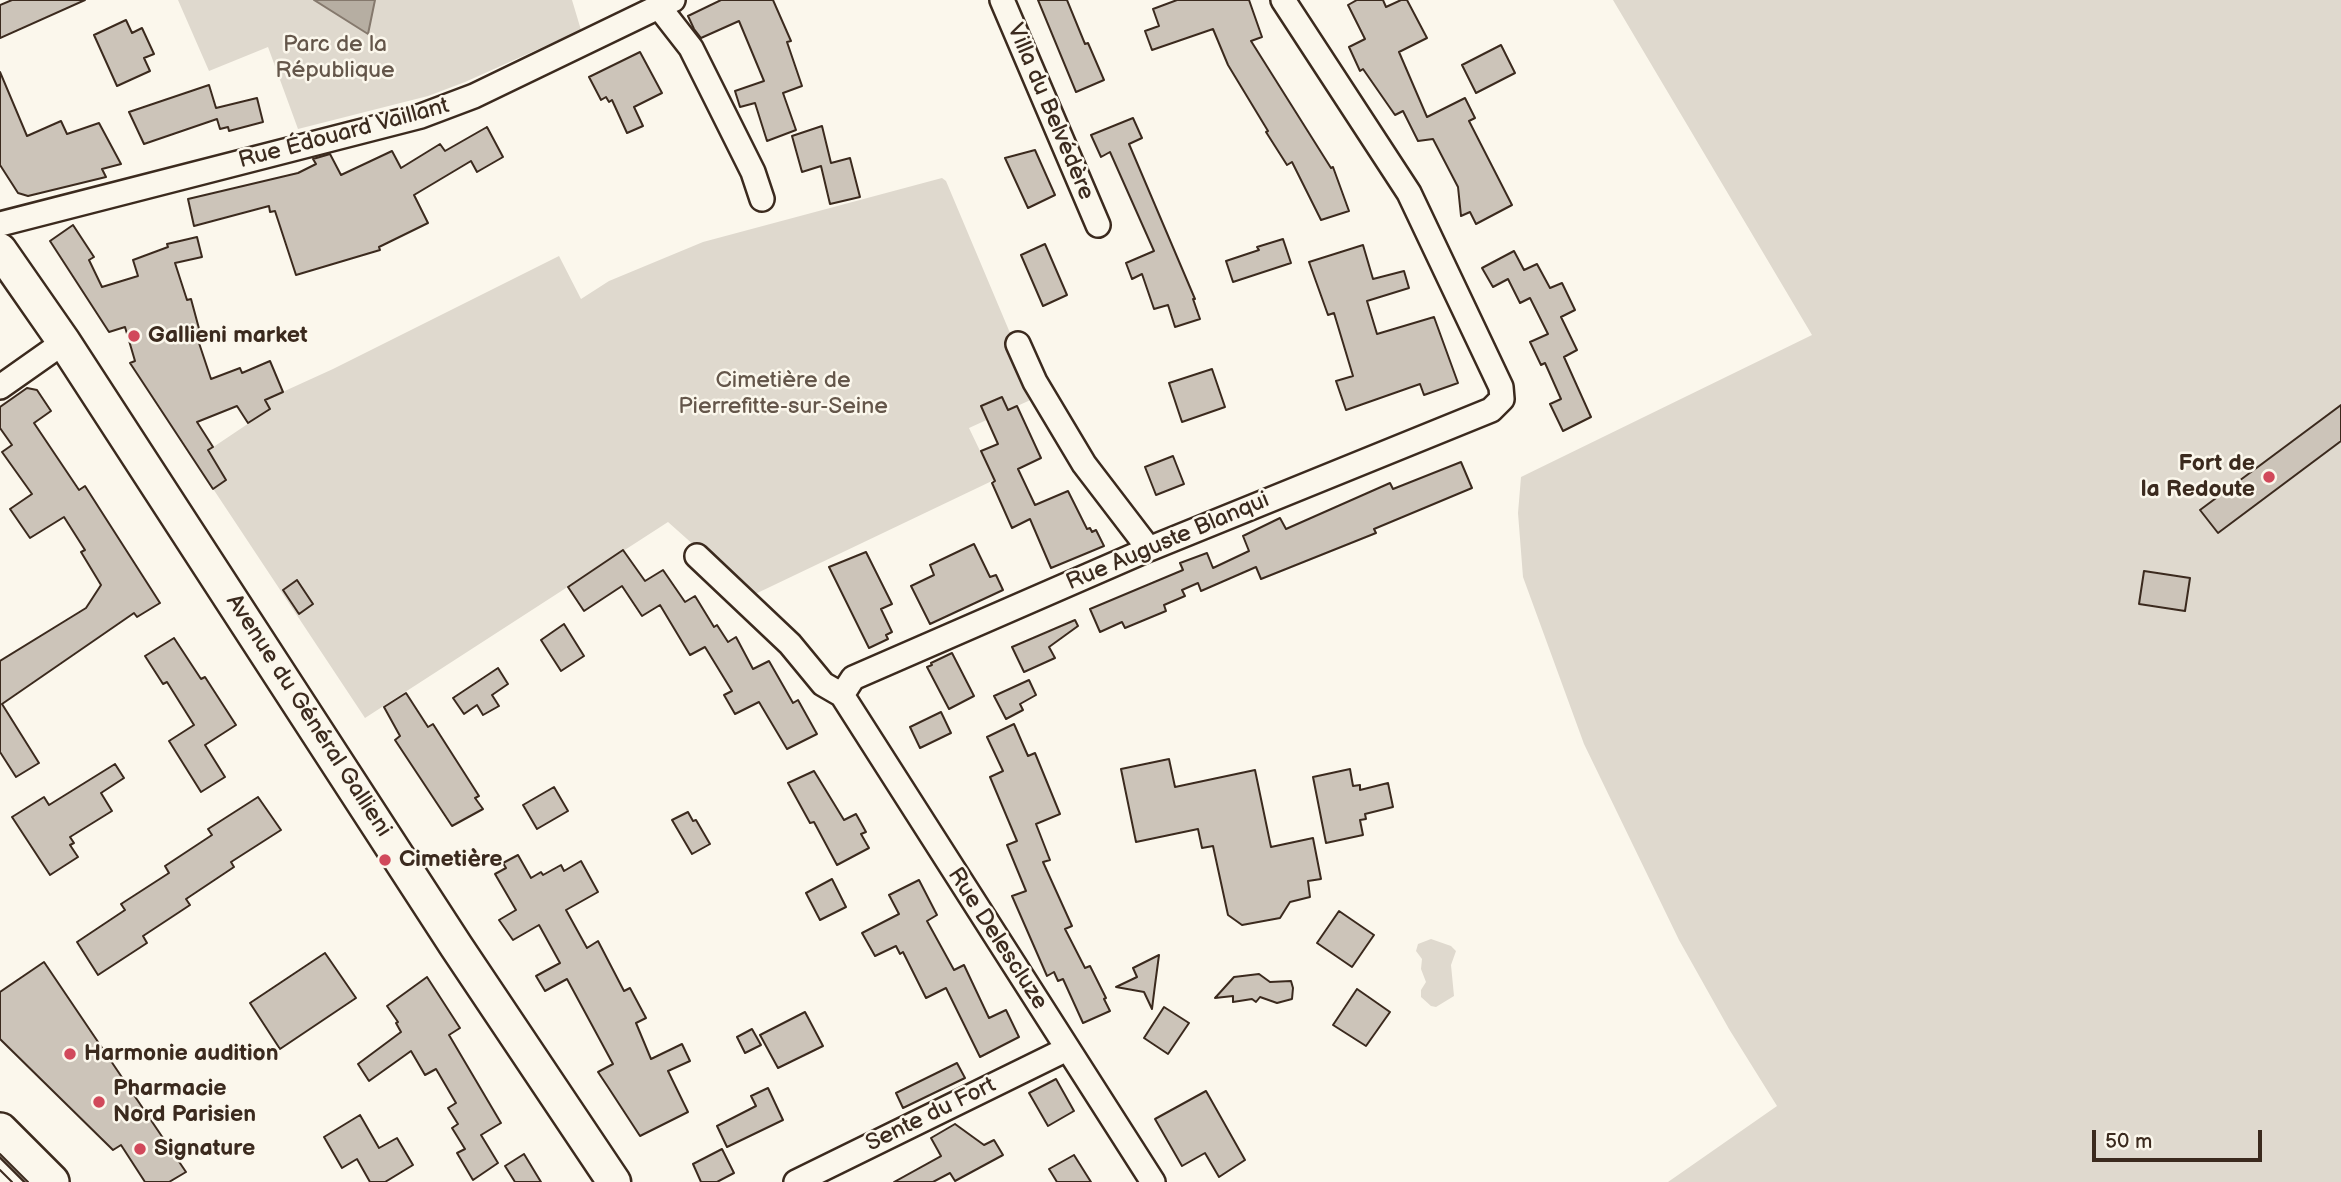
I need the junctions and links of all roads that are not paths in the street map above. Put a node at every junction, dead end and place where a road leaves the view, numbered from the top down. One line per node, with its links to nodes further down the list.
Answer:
1 (1002, 0): 6 (street, Villa du Belvédère)
2 (1283, 0): 11 (street, Rue Auguste Blanqui)
3 (666, 4): 4 (street); 5 (street, Rue Édouard Vaillant)
4 (762, 199)
5 (0, 224)
6 (1098, 225)
7 (0, 250): 8 (street, Avenue du Général Gallieni)
8 (64, 342): 10 (street); 17 (street, Avenue du Général Gallieni)
9 (1018, 344): 11 (street)
10 (0, 387)
11 (1149, 549): 13 (street, Rue Auguste Blanqui)
12 (696, 556): 13 (street, Rue Delescluze)
13 (842, 695): 14 (street, Rue Delescluze)
14 (1067, 1049): 18 (street, Sente du Fort); 19 (street, Rue Delescluze)
15 (0, 1131): 16 (main road)
16 (51, 1182)
17 (614, 1182)
18 (796, 1182)
19 (1153, 1182)

